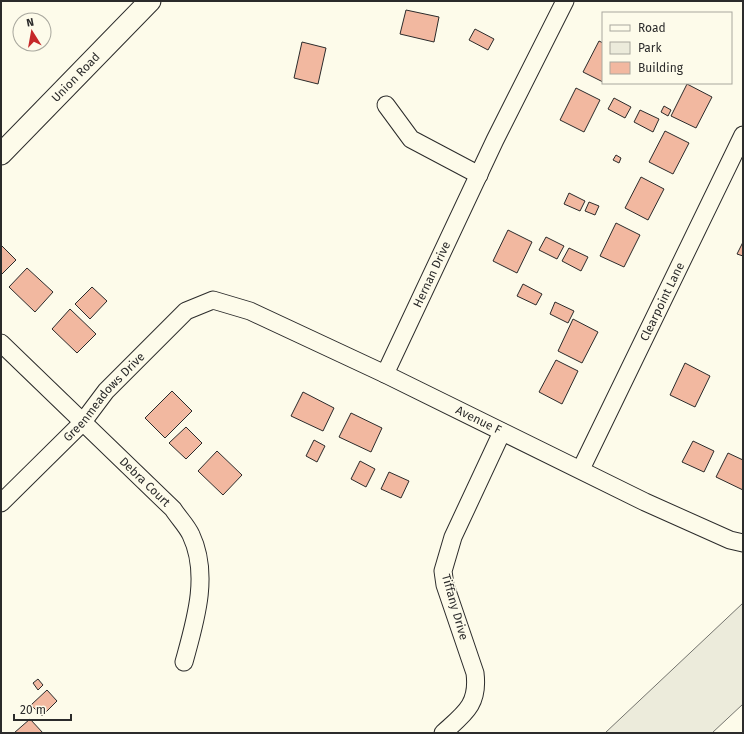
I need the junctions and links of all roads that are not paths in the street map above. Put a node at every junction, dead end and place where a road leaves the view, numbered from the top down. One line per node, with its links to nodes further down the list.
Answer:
1 (150, 1): 5 (street, Union Road)
2 (564, 1): 6 (street, Hernan Drive)
3 (386, 105): 6 (street)
4 (743, 135): 12 (street, Clearpoint Lane)
5 (1, 154)
6 (479, 175): 9 (street, Hernan Drive)
7 (212, 300): 9 (street, Avenue F); 10 (street, Greenmeadows Drive)
8 (1, 343): 10 (street, Debra Court)
9 (385, 374): 11 (street, Avenue F)
10 (82, 423): 13 (street, Greenmeadows Drive); 15 (street, Debra Court)
11 (502, 432): 12 (street, Avenue F); 16 (street, Tiffany Drive)
12 (581, 469): 14 (street, Avenue F)
13 (1, 503)
14 (743, 543)
15 (184, 662)
16 (443, 733)

